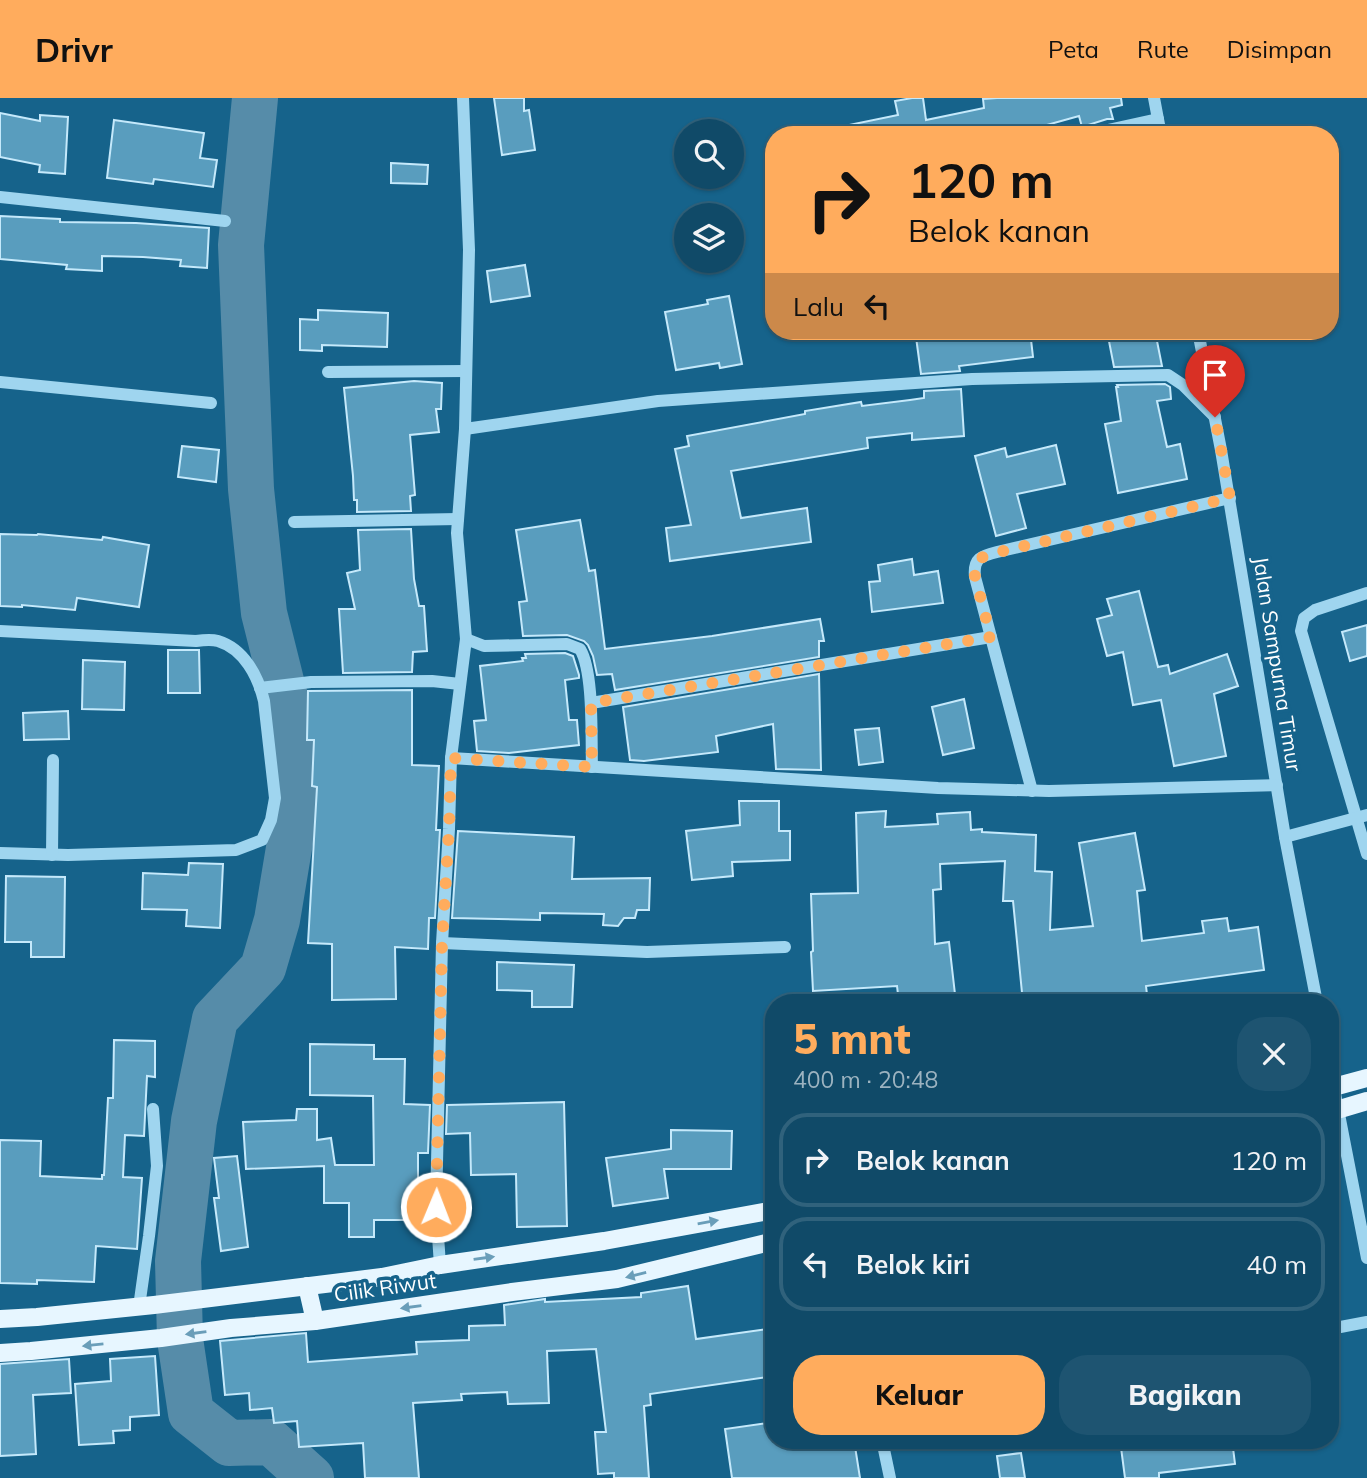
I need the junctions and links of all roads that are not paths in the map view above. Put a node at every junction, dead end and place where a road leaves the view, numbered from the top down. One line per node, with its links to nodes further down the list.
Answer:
1 (463, 98): 9 (street)
2 (1154, 98): 3 (street)
3 (1157, 119): 4 (street); 5 (street)
4 (1126, 126)
5 (1159, 126)
6 (0, 197): 7 (street)
7 (225, 222)
8 (1200, 340): 13 (street, Jalan Sampurna Timur)
9 (466, 371): 10 (street); 14 (street)
10 (328, 372)
11 (0, 383): 12 (street)
12 (211, 404)
13 (1215, 417): 14 (street); 15 (street, Jalan Sampurna Timur)
14 (465, 429): 16 (street)
15 (1230, 498): 20 (street); 28 (street, Jalan Sampurna Timur)
16 (458, 519): 17 (street); 21 (street)
17 (294, 522)
18 (1367, 593): 30 (street)
19 (0, 631): 23 (street)
20 (991, 637): 24 (street); 29 (street)
21 (466, 639): 22 (street); 24 (street)
22 (460, 684): 23 (street); 25 (street)
23 (266, 687): 34 (street)
24 (591, 703): 27 (street)
25 (451, 758): 27 (street); 35 (street)
26 (52, 760): 34 (street)
27 (592, 767): 29 (street)
28 (1277, 785): 29 (street); 31 (street, Jalan Sampurna Timur)
29 (1032, 791)
30 (1362, 817): 31 (street); 33 (street)
31 (1285, 836): 37 (street, Jalan Sampurna Timur)
32 (0, 853): 34 (street)
33 (1367, 854)
34 (52, 855)
35 (442, 943): 36 (street); 47 (street)
36 (785, 947)
37 (1315, 994)
38 (1367, 1078): 39 (main road)
39 (1339, 1086)
40 (1367, 1101): 42 (main road)
41 (153, 1108): 49 (street)
42 (1339, 1109)
43 (1339, 1133): 46 (street)
44 (765, 1212): 47 (main road, Cilik Riwut, one-way to 44)
45 (765, 1243): 51 (main road, Cilik Riwut, one-way to 51)
46 (1367, 1258)
47 (440, 1265): 48 (main road, Cilik Riwut)
48 (307, 1286): 49 (main road, Cilik Riwut); 51 (main road)
49 (146, 1306): 50 (main road, Cilik Riwut)
50 (0, 1319)
51 (315, 1321): 54 (main road, Cilik Riwut, one-way to 54)
52 (1367, 1322): 53 (street)
53 (1339, 1327)
54 (0, 1353)
55 (884, 1449): 56 (street)
56 (890, 1478)

